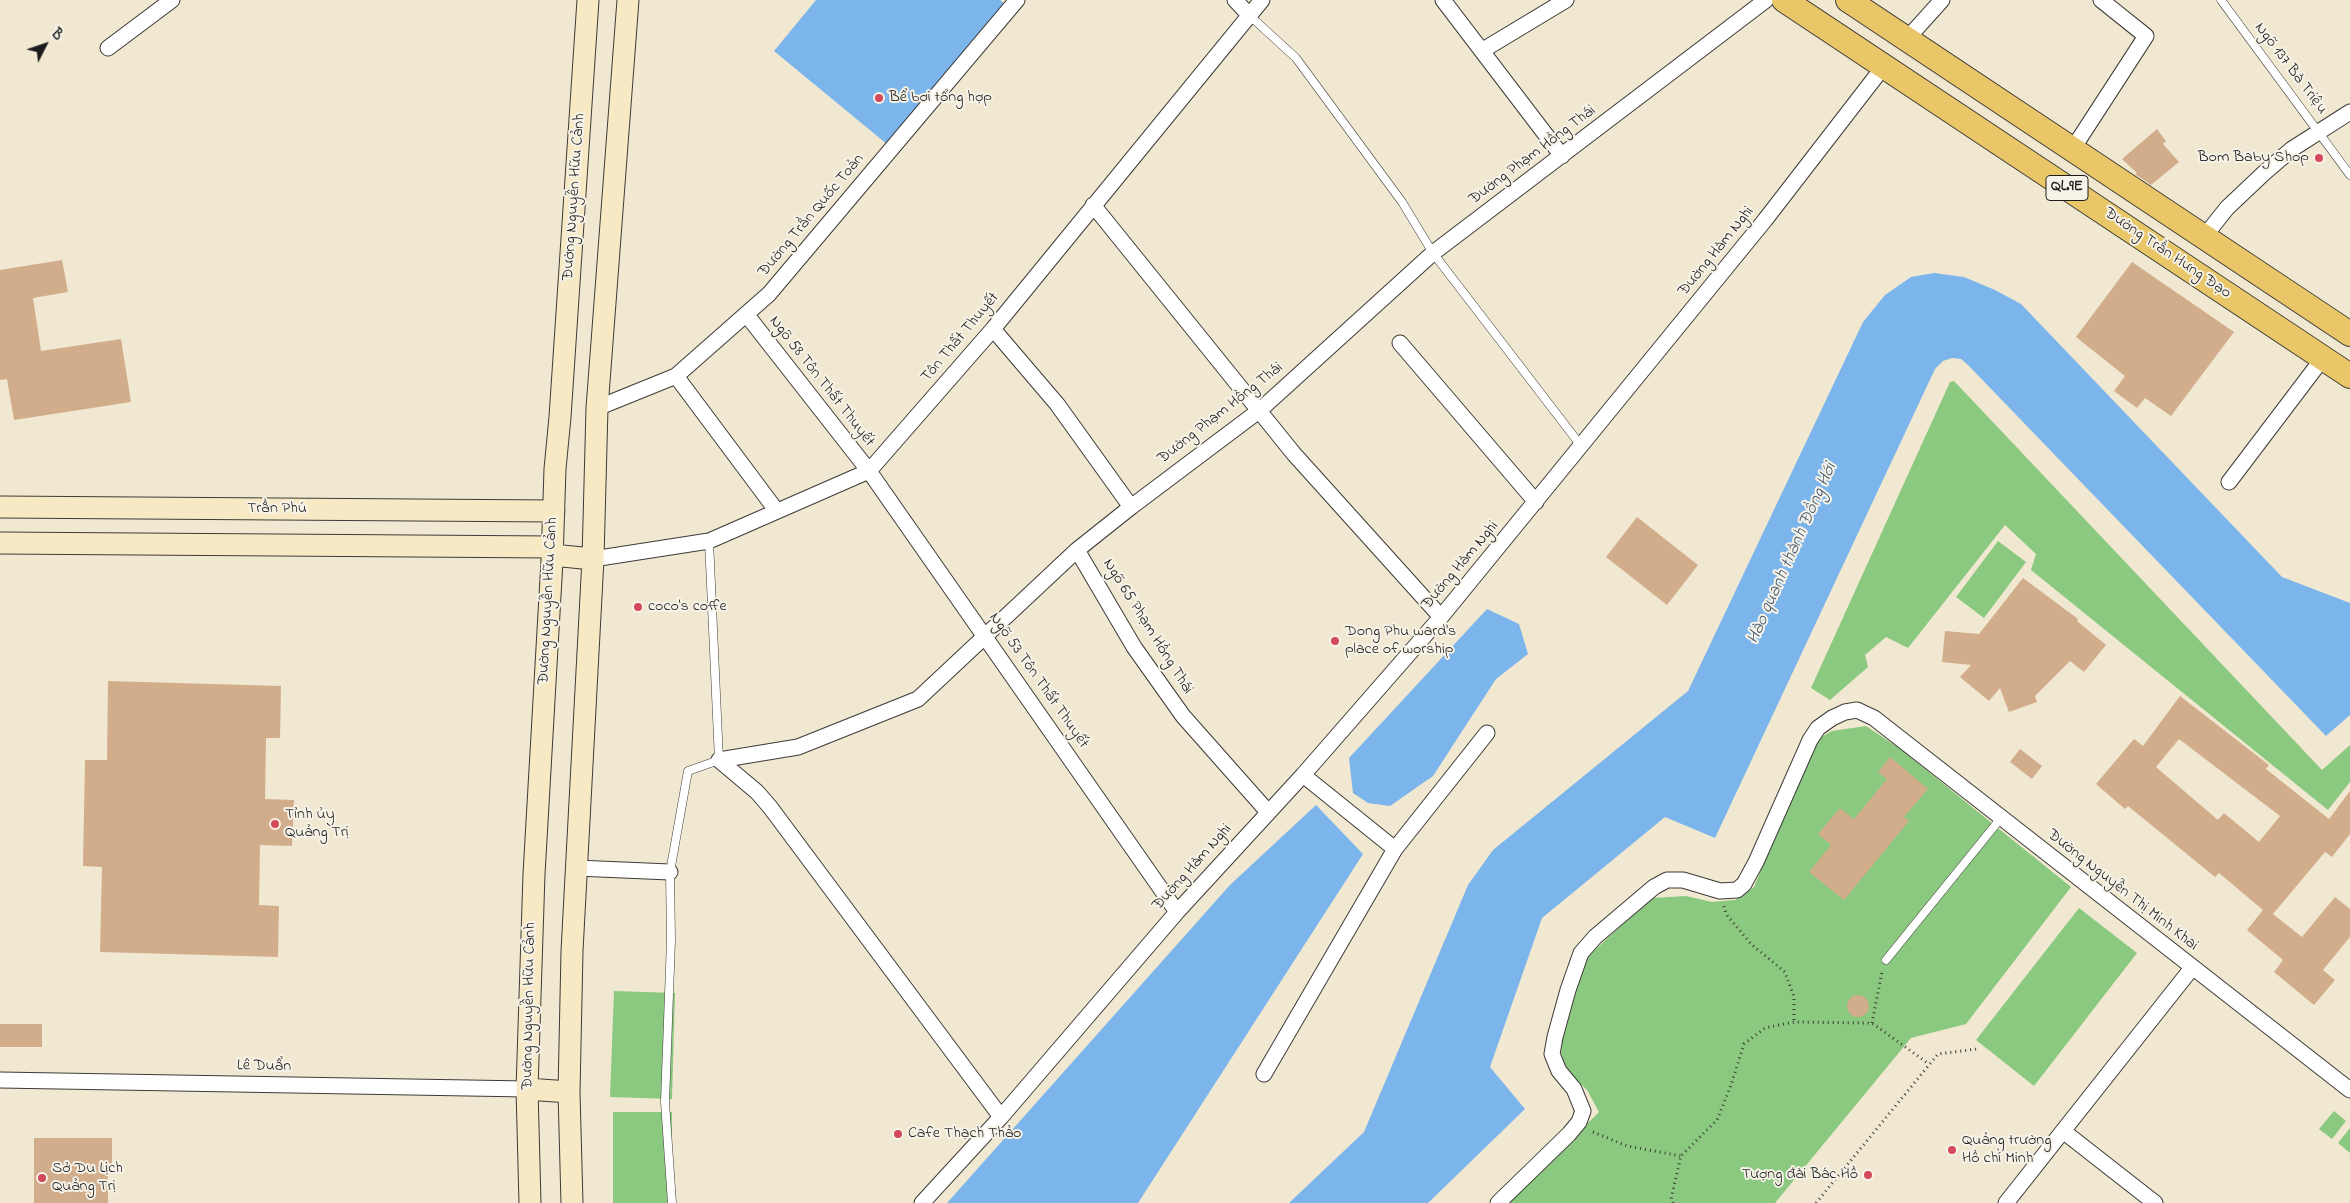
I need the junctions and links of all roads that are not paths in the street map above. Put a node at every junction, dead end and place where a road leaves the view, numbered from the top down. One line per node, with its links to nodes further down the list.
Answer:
1 (172, 0): 17 (street)
2 (588, 0): 44 (main road, Đường Nguyễn Hữu Cảnh)
3 (628, 0): 35 (main road)
4 (1017, 0): 28 (street, Đường Trần Quốc Toản)
5 (1235, 0): 15 (street)
6 (1262, 0): 15 (street, Tôn Thất Thuyết)
7 (1443, 0): 18 (street)
8 (1566, 0): 18 (street)
9 (1766, 0): 23 (street, Đường Phạm Hồng Thái)
10 (1784, 0): 19 (main road, Đường Trần Hưng Đạo / QL.9E)
11 (1848, 0): 16 (main road, Đường Trần Hưng Đạo / QL.9E)
12 (1942, 0): 16 (street)
13 (2101, 0): 22 (street)
14 (2221, 0): 21 (lane, Ngõ 137 Bà Triệu)
15 (1250, 15): 25 (street, Tôn Thất Thuyết); 27 (lane)
16 (1906, 40): 19 (main road); 22 (main road, Đường Trần Hưng Đạo / QL.9E)
17 (108, 48)
18 (1482, 50): 23 (street)
19 (1884, 66): 32 (main road, Đường Trần Hưng Đạo / QL.9E); 37 (street, Đường Hàm Nghi)
20 (2350, 112): 21 (street)
21 (2319, 131): 24 (lane, Ngõ 137 Bà Triệu); 26 (street)
22 (2072, 150): 26 (main road, Đường Trần Hưng Đạo / QL.9E)
23 (1562, 156): 27 (street, Đường Phạm Hồng Thái)
24 (2350, 175)
25 (1093, 205): 29 (street, Tôn Thất Thuyết); 36 (street)
26 (2204, 237): 30 (main road, Đường Trần Hưng Đạo / QL.9E)
27 (1432, 253): 36 (street, Đường Phạm Hồng Thái); 37 (lane)
28 (746, 314): 33 (street, Đường Trần Quốc Toản); 38 (street, Ngõ 58 Tôn Thất Thuyết)
29 (994, 329): 38 (street, Tôn Thất Thuyết); 42 (street)
30 (2349, 334): 32 (main road)
31 (1400, 343): 40 (street)
32 (2323, 358): 34 (main road, Đường Trần Hưng Đạo / QL.9E); 39 (street)
33 (676, 376): 35 (street, Đường Trần Quốc Toản); 43 (street)
34 (2350, 376)
35 (597, 408): 49 (main road)
36 (1260, 410): 42 (street, Đường Phạm Hồng Thái); 50 (street)
37 (1582, 447): 40 (street, Đường Hàm Nghi)
38 (869, 471): 43 (street, Tôn Thất Thuyết); 51 (street, Ngõ 53 Tôn Thất Thuyết)
39 (2229, 482)
40 (1536, 502): 50 (street, Đường Hàm Nghi)
41 (0, 507): 44 (main road, Trần Phú)
42 (1131, 507): 47 (street, Đường Phạm Hồng Thái)
43 (776, 510): 45 (street, Tôn Thất Thuyết)
44 (554, 511): 48 (main road, Đường Nguyễn Hữu Cảnh)
45 (708, 541): 49 (street, Tôn Thất Thuyết); 53 (lane)
46 (0, 543): 48 (main road)
47 (1077, 550): 51 (street, Đường Phạm Hồng Thái); 55 (street, Ngõ 65 Phạm Hồng Thái)
48 (552, 551): 49 (main road); 65 (main road, Đường Nguyễn Hữu Cảnh)
49 (593, 559): 58 (main road)
50 (1442, 617): 54 (street, Đường Hàm Nghi)
51 (985, 636): 53 (street, Đường Phạm Hồng Thái); 60 (street, Ngõ 53 Tôn Thất Thuyết)
52 (1487, 733): 57 (street)
53 (719, 760): 59 (lane); 68 (street)
54 (1304, 775): 55 (street, Đường Hàm Nghi); 57 (street)
55 (1268, 812): 60 (street, Đường Hàm Nghi)
56 (2001, 818): 61 (lane); 62 (street, Đường Nguyễn Thị Minh Khai); 74 (street, Đường Nguyễn Thị Minh Khai)
57 (1394, 849): 63 (street)
58 (576, 868): 59 (street); 67 (main road)
59 (670, 872): 72 (lane)
60 (1176, 912): 68 (street, Đường Hàm Nghi)
61 (1886, 960)
62 (2192, 968): 66 (street, Đường Nguyễn Thị Minh Khai); 69 (street)
63 (1264, 1074)
64 (0, 1080): 65 (street, Lê Duẩn)
65 (527, 1089): 67 (main road); 70 (main road, Đường Nguyễn Hữu Cảnh)
66 (2350, 1090)
67 (569, 1092): 71 (main road)
68 (1001, 1117): 73 (street, Đường Hàm Nghi)
69 (2063, 1131): 75 (street); 76 (street)
70 (530, 1203)
71 (572, 1203)
72 (672, 1203)
73 (922, 1203)
74 (1498, 1203)
75 (2006, 1203)
76 (2155, 1203)

